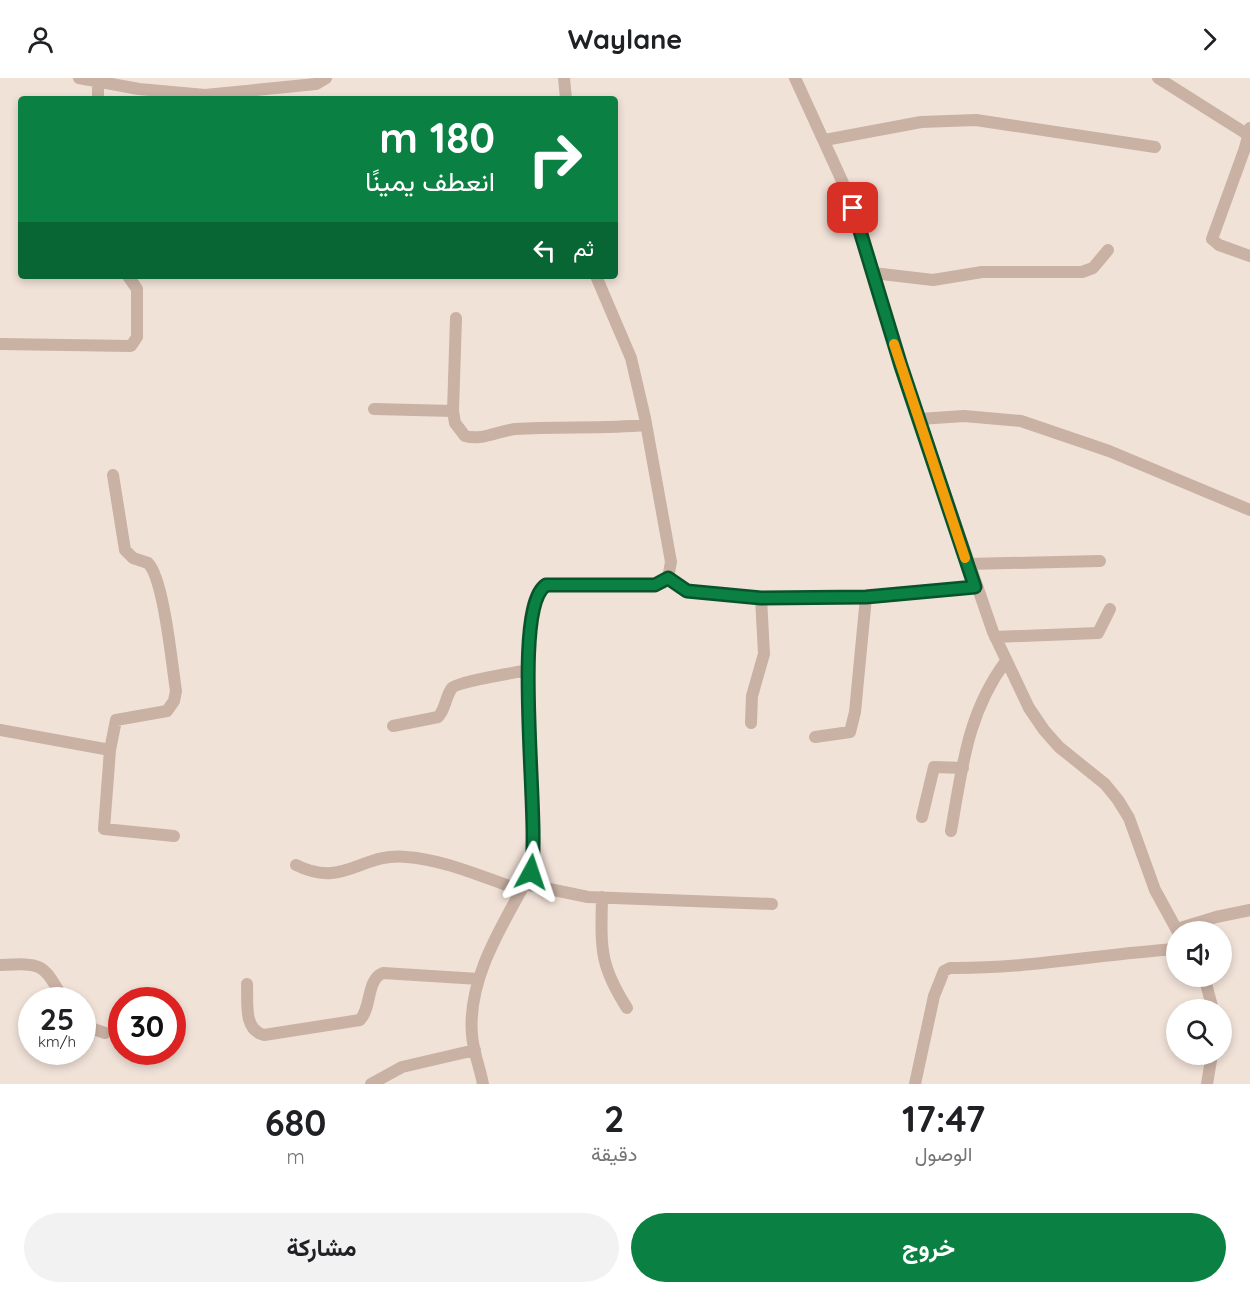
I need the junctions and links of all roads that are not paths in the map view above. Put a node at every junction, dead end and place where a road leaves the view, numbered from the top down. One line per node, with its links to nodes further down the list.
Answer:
1 (79, 78): 6 (street)
2 (326, 78): 6 (street)
3 (564, 78): 8 (street)
4 (795, 78): 11 (street)
5 (1158, 78): 10 (street)
6 (98, 81): 7 (street)
7 (98, 96)
8 (566, 96)
9 (1250, 128): 14 (street, bridge)
10 (1250, 136)
11 (825, 140): 12 (street); 15 (street)
12 (1155, 147)
13 (1108, 250): 15 (street)
14 (1250, 256)
15 (873, 273): 22 (street)
16 (130, 279): 19 (street)
17 (597, 279): 23 (street)
18 (456, 318): 21 (street)
19 (0, 344)
20 (374, 409): 21 (street)
21 (453, 411): 23 (street)
22 (919, 419): 25 (street); 27 (street)
23 (646, 425): 28 (street)
24 (113, 475): 40 (street)
25 (1250, 510)
26 (1100, 561): 27 (street)
27 (968, 564): 29 (street)
28 (668, 578): 31 (street); 35 (street)
29 (975, 587): 30 (street); 33 (street)
30 (866, 597): 31 (street); 39 (street)
31 (761, 598): 36 (street)
32 (1110, 609): 33 (street)
33 (995, 637): 34 (street)
34 (1006, 661): 41 (street); 50 (street)
35 (529, 670): 37 (street); 46 (street)
36 (751, 723)
37 (393, 726)
38 (0, 730): 40 (street)
39 (815, 736)
40 (110, 750): 44 (street)
41 (963, 768): 42 (street); 43 (street)
42 (922, 817)
43 (951, 831)
44 (174, 836)
45 (296, 865): 46 (street)
46 (523, 887): 47 (street); 54 (street)
47 (602, 897): 48 (street); 57 (street)
48 (772, 904)
49 (1250, 910): 51 (street)
50 (1172, 921)
51 (1204, 921)
52 (1166, 950): 64 (street)
53 (0, 965): 56 (street)
54 (479, 979): 55 (street); 60 (street)
55 (247, 984)
56 (56, 987)
57 (627, 1008)
58 (96, 1030): 59 (street)
59 (105, 1033)
60 (476, 1050): 62 (street); 63 (street)
61 (1210, 1065): 65 (street)
62 (371, 1084)
63 (483, 1084)
64 (915, 1084)
65 (1207, 1084)

